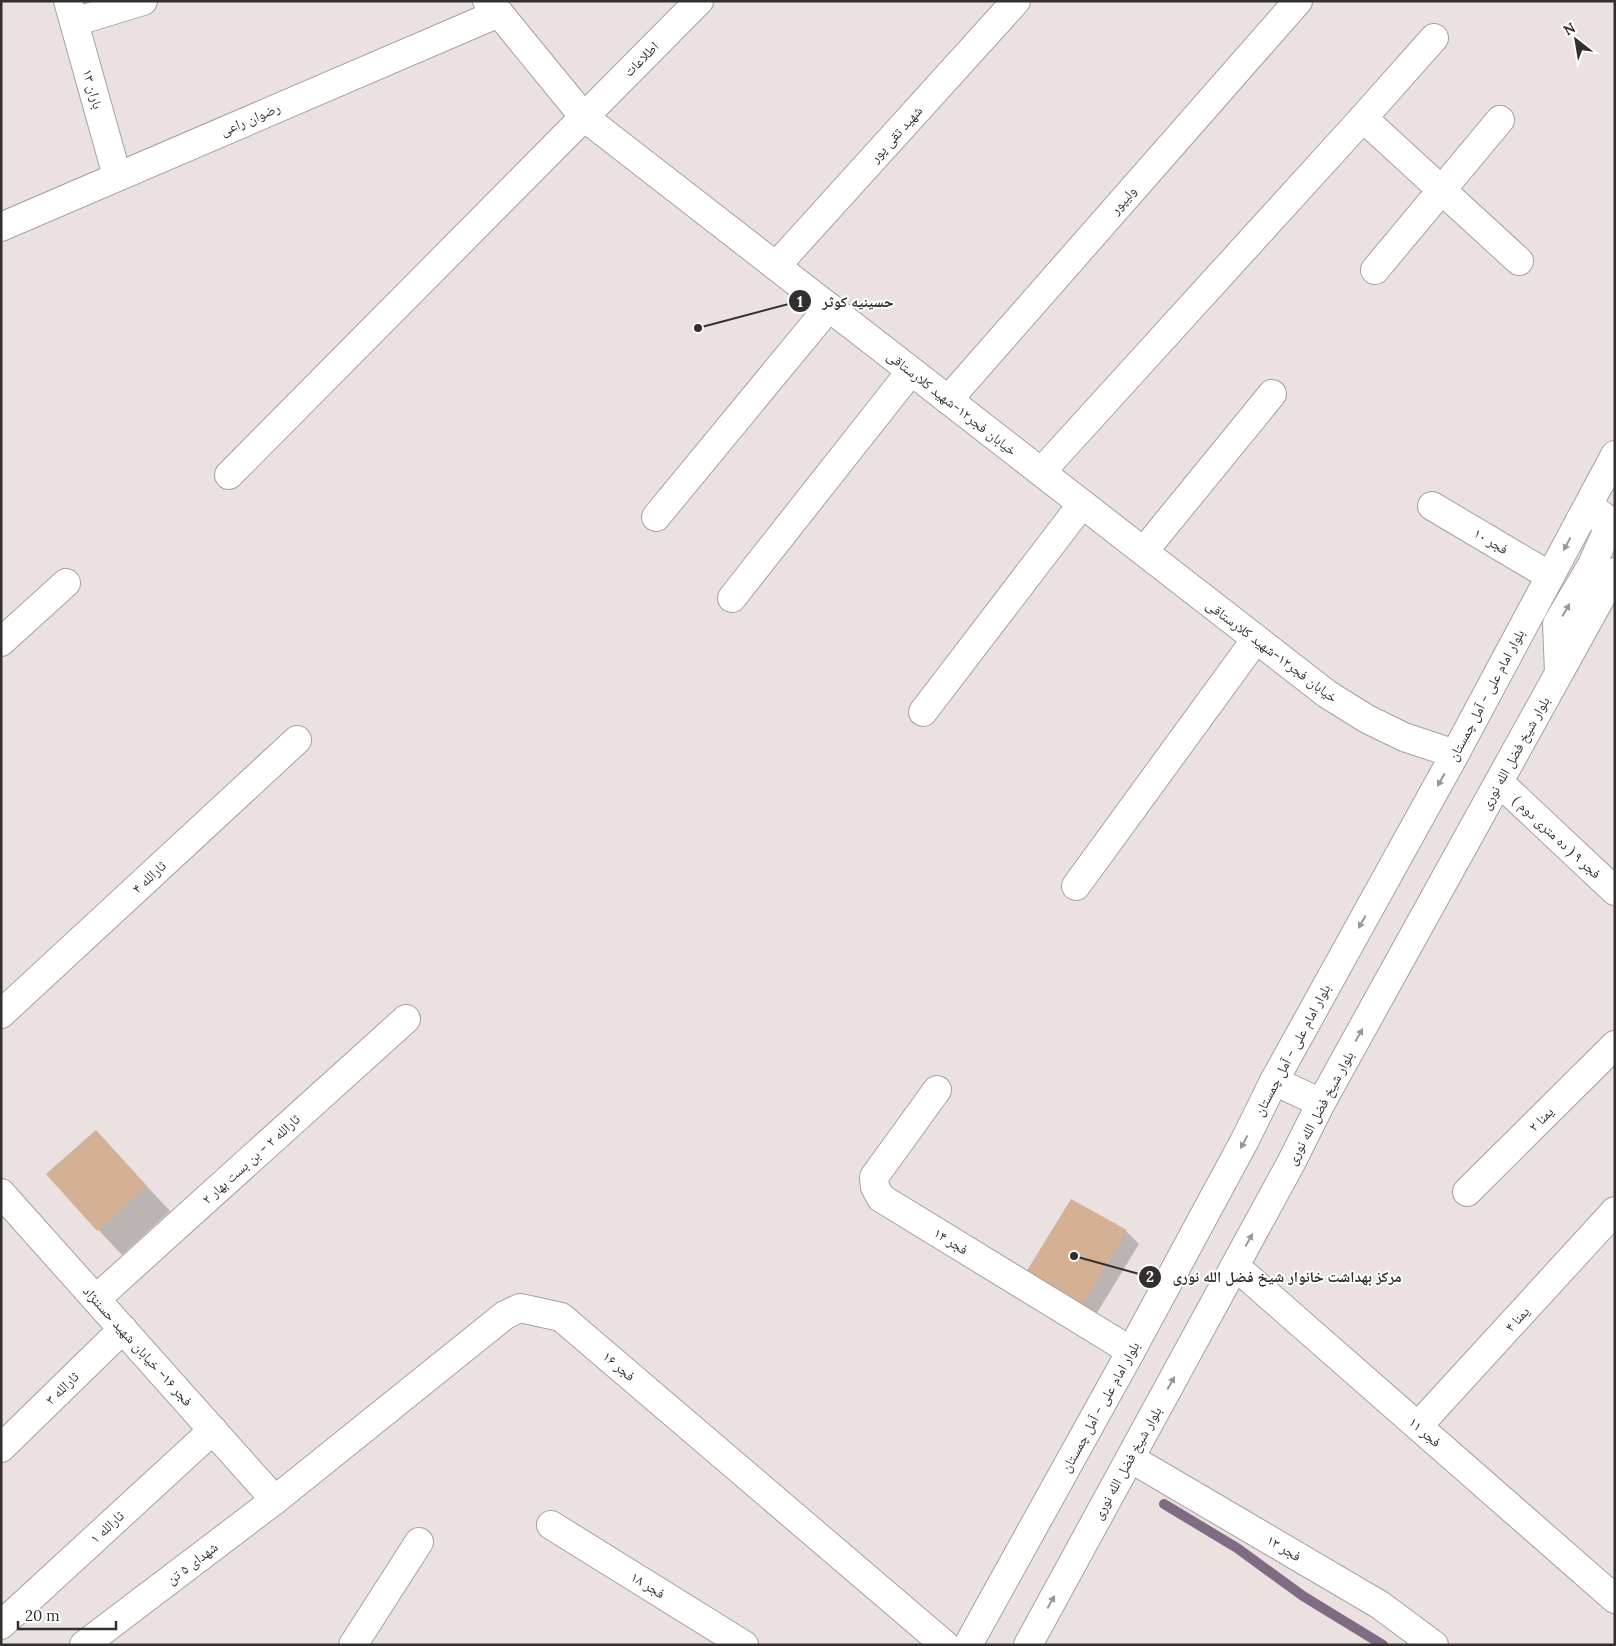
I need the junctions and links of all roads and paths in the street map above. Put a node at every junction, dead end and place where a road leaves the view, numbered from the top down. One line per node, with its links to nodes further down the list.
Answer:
1 (143, 1): 6 (street)
2 (698, 1): 8 (street, اطلاعات)
3 (1016, 1): 15 (street, شهید تقی پور)
4 (1298, 1): 20 (street, ولیپور)
5 (493, 7): 8 (street, خيابان فجر۱۲-شهيد كلارستاقی); 11 (street, رضوان راعی)
6 (71, 12): 11 (street, باران ۱۳)
7 (1434, 38): 9 (street)
8 (584, 117): 15 (street, خيابان فجر۱۲-شهيد كلارستاقی); 23 (street, اطلاعات)
9 (1363, 118): 12 (street); 22 (street)
10 (1500, 120): 12 (street)
11 (117, 176): 13 (street, رضوان راعی)
12 (1441, 189): 14 (street); 16 (street)
13 (1, 227)
14 (1519, 261)
15 (776, 266): 17 (street, خيابان فجر۱۲-شهيد كلارستاقی)
16 (1374, 270)
17 (829, 307): 18 (street, خيابان فجر۱۲-شهيد كلارستاقی); 26 (street)
18 (912, 371): 20 (street, خيابان فجر۱۲-شهيد كلارستاقی); 32 (street)
19 (1272, 394): 28 (street)
20 (948, 400): 22 (street, خيابان فجر۱۲-شهيد كلارستاقی)
21 (1615, 455): 27 (street, بلوار امام علی - آمل چمستان)
22 (1041, 472): 24 (street, خيابان فجر۱۲-شهيد كلارستاقی)
23 (229, 475)
24 (1082, 504): 28 (street, خيابان فجر۱۲-شهيد كلارستاقی); 36 (street)
25 (1432, 506): 30 (street, فجر ۱۰)
26 (656, 517)
27 (1580, 520): 30 (street, بلوار امام علی - آمل چمستان, one-way to 30); 35 (street, one-way to 27)
28 (1144, 552): 33 (street, خيابان فجر۱۲-شهيد كلارستاقی)
29 (1615, 572): 35 (street, بلوار شیخ فضل الله نوری)
30 (1550, 576): 38 (street, بلوار امام علی - آمل چمستان)
31 (66, 583): 34 (street)
32 (732, 598)
33 (1256, 639): 38 (street, خيابان فجر۱۲-شهيد كلارستاقی); 40 (street)
34 (1, 642)
35 (1559, 674): 39 (street, بلوار شیخ فضل الله نوری)
36 (923, 712)
37 (298, 740): 42 (street, ثارالله ۴)
38 (1455, 754): 45 (street, بلوار امام علی - آمل چمستان, one-way to 45)
39 (1499, 782): 41 (street, فجر ۹ ( ده متری دوم )); 47 (street, بلوار شیخ فضل الله نوری, one-way to 39)
40 (1076, 886)
41 (1615, 891)
42 (1, 1014)
43 (406, 1019): 52 (street, ثارالله ۲ - بن بست بهار ۲)
44 (1615, 1045): 48 (street, یمنا ۲)
45 (1274, 1081): 47 (street); 54 (street, بلوار امام علی - آمل چمستان, one-way to 54)
46 (937, 1090): 54 (street, فجر ۱۴)
47 (1321, 1103): 51 (street, بلوار شیخ فضل الله نوری, one-way to 47)
48 (1467, 1192)
49 (1, 1193): 52 (street, فجر ۱۶- خیابان شهید حسننژاد)
50 (1615, 1211): 55 (street, یمنا ۴)
51 (1235, 1266): 55 (street, فجر ۱۱); 58 (street, بلوار شیخ فضل الله نوری, one-way to 51)
52 (96, 1298): 53 (street, فجر ۱۶- خیابان شهید حسننژاد)
53 (123, 1329): 56 (street, فجر ۱۶- خیابان شهید حسننژاد); 57 (street, ثارالله ۳)
54 (1131, 1351): 68 (street, بلوار امام علی - آمل چمستان)
55 (1418, 1426): 62 (street, فجر ۱۱)
56 (213, 1430): 59 (street, فجر ۱۶- خیابان شهید حسننژاد); 63 (street, ثارالله ۱)
57 (1, 1448)
58 (1130, 1458): 69 (street, بلوار شیخ فضل الله نوری, one-way to 58); 70 (street, فجر ۱۳)
59 (275, 1500): 64 (street, شهدای ۵ تن); 67 (street, فجر ۱۶)
60 (551, 1525): 66 (street, فجر ۱۸)
61 (419, 1542): 65 (street)
62 (1615, 1599)
63 (1, 1625)
64 (84, 1645)
65 (353, 1645)
66 (744, 1645)
67 (945, 1645)
68 (968, 1645)
69 (1028, 1645)
70 (1434, 1645)

